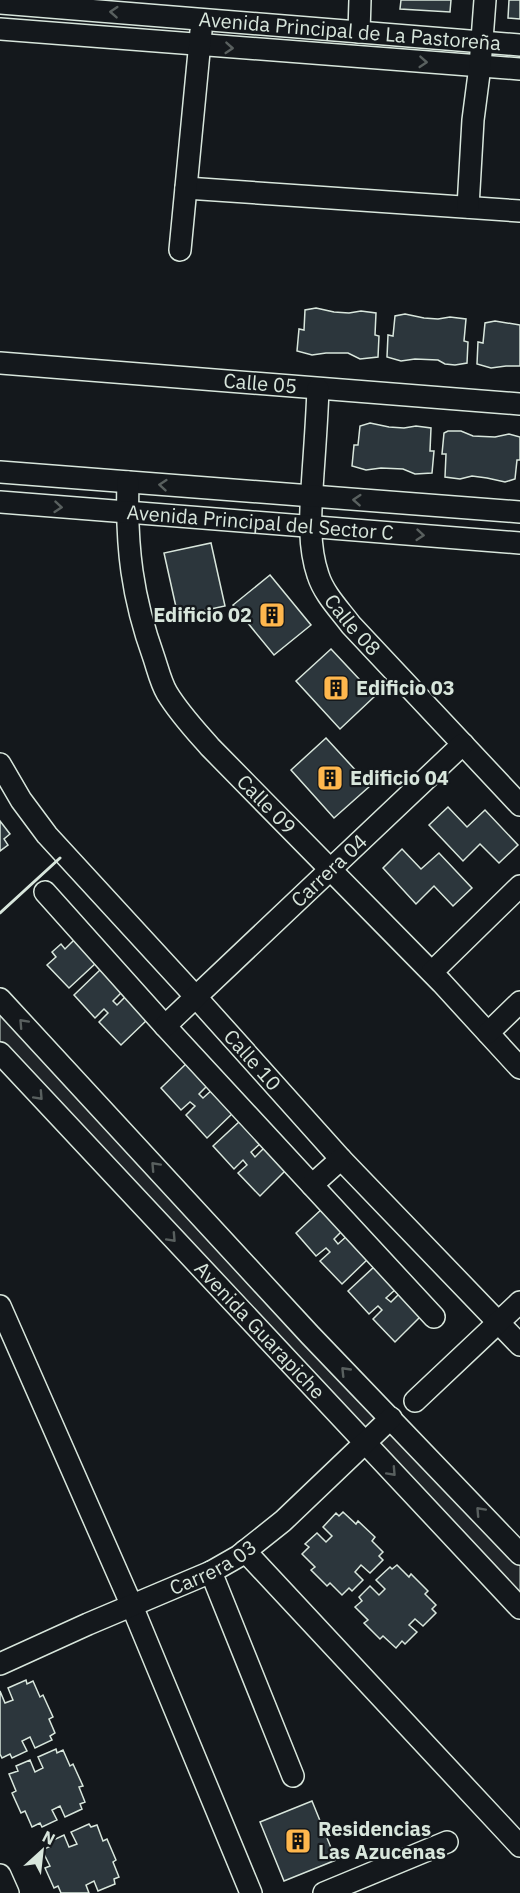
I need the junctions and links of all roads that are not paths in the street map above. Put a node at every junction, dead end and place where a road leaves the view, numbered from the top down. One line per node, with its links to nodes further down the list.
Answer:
1 (360, 0): 6 (street)
2 (485, 0): 7 (street)
3 (0, 3): 4 (street, Avenida Principal de La Pastoreña, one-way to 3)
4 (202, 19): 6 (street, Avenida Principal de La Pastoreña); 9 (street)
5 (0, 29): 9 (street, Avenida Principal de La Pastoreña)
6 (366, 33): 7 (street, Avenida Principal de La Pastoreña); 10 (street)
7 (482, 42): 8 (street, Avenida Principal de La Pastoreña); 11 (street)
8 (520, 45)
9 (199, 46): 10 (street, Avenida Principal de La Pastoreña, one-way to 10); 13 (street)
10 (371, 58): 11 (street, Avenida Principal de La Pastoreña, one-way to 11)
11 (480, 66): 12 (street, Avenida Principal de La Pastoreña); 14 (street)
12 (520, 69)
13 (186, 188): 14 (street); 16 (street)
14 (468, 207): 15 (street)
15 (520, 211)
16 (180, 250)
17 (0, 363): 18 (street, Calle 05)
18 (318, 389): 19 (street, Calle 05); 22 (street, Calle 08)
19 (520, 404)
20 (0, 472): 21 (street, Avenida Principal del Sector C)
21 (128, 482): 22 (street, Avenida Principal del Sector C, one-way to 21); 24 (street, Calle 09)
22 (312, 496): 25 (street, Avenida Principal del Sector C, one-way to 22); 26 (street, Calle 08)
23 (0, 502): 24 (street, Avenida Principal del Sector C, one-way to 24)
24 (127, 512): 26 (street, Avenida Principal del Sector C); 31 (street, Calle 09)
25 (520, 512)
26 (312, 526): 27 (street, Avenida Principal del Sector C, one-way to 27); 28 (street, Calle 08)
27 (520, 543)
28 (463, 744): 30 (street, Calle 08); 31 (street, Carrera 04)
29 (0, 764): 35 (street, Calle 10)
30 (520, 805)
31 (330, 868): 34 (street, Calle 09); 35 (street, Carrera 04)
32 (520, 886): 34 (street)
33 (45, 892): 38 (street)
34 (432, 972): 39 (street, Calle 09)
35 (195, 996): 38 (street, Carrera 04); 42 (street, Calle 10)
36 (0, 999): 50 (street, Avenida Guarapiche, one-way to 36)
37 (520, 1002): 39 (street)
38 (165, 1026): 43 (street)
39 (488, 1034): 41 (street, Calle 09)
40 (0, 1053): 51 (street, Avenida Guarapiche, one-way to 51)
41 (520, 1068)
42 (341, 1159): 43 (street); 47 (street, Calle 10)
43 (312, 1185): 46 (street)
44 (520, 1302): 47 (street)
45 (0, 1306): 55 (street)
46 (434, 1317)
47 (498, 1322): 48 (street, Calle 10); 49 (street)
48 (520, 1345)
49 (415, 1401)
50 (391, 1418): 51 (street, Carrera 03); 53 (street, Avenida Guarapiche, one-way to 50)
51 (365, 1443): 52 (street, Carrera 03); 56 (street, Avenida Guarapiche, one-way to 56)
52 (245, 1551): 54 (street, Carrera 03); 60 (street)
53 (520, 1554)
54 (211, 1572): 55 (street, Carrera 03); 58 (street)
55 (132, 1606): 57 (street, Carrera 03); 63 (street)
56 (520, 1608)
57 (0, 1664)
58 (293, 1776)
59 (447, 1842): 64 (street)
60 (520, 1846)
61 (0, 1875): 62 (street)
62 (8, 1893)
63 (251, 1893)
64 (324, 1893)

